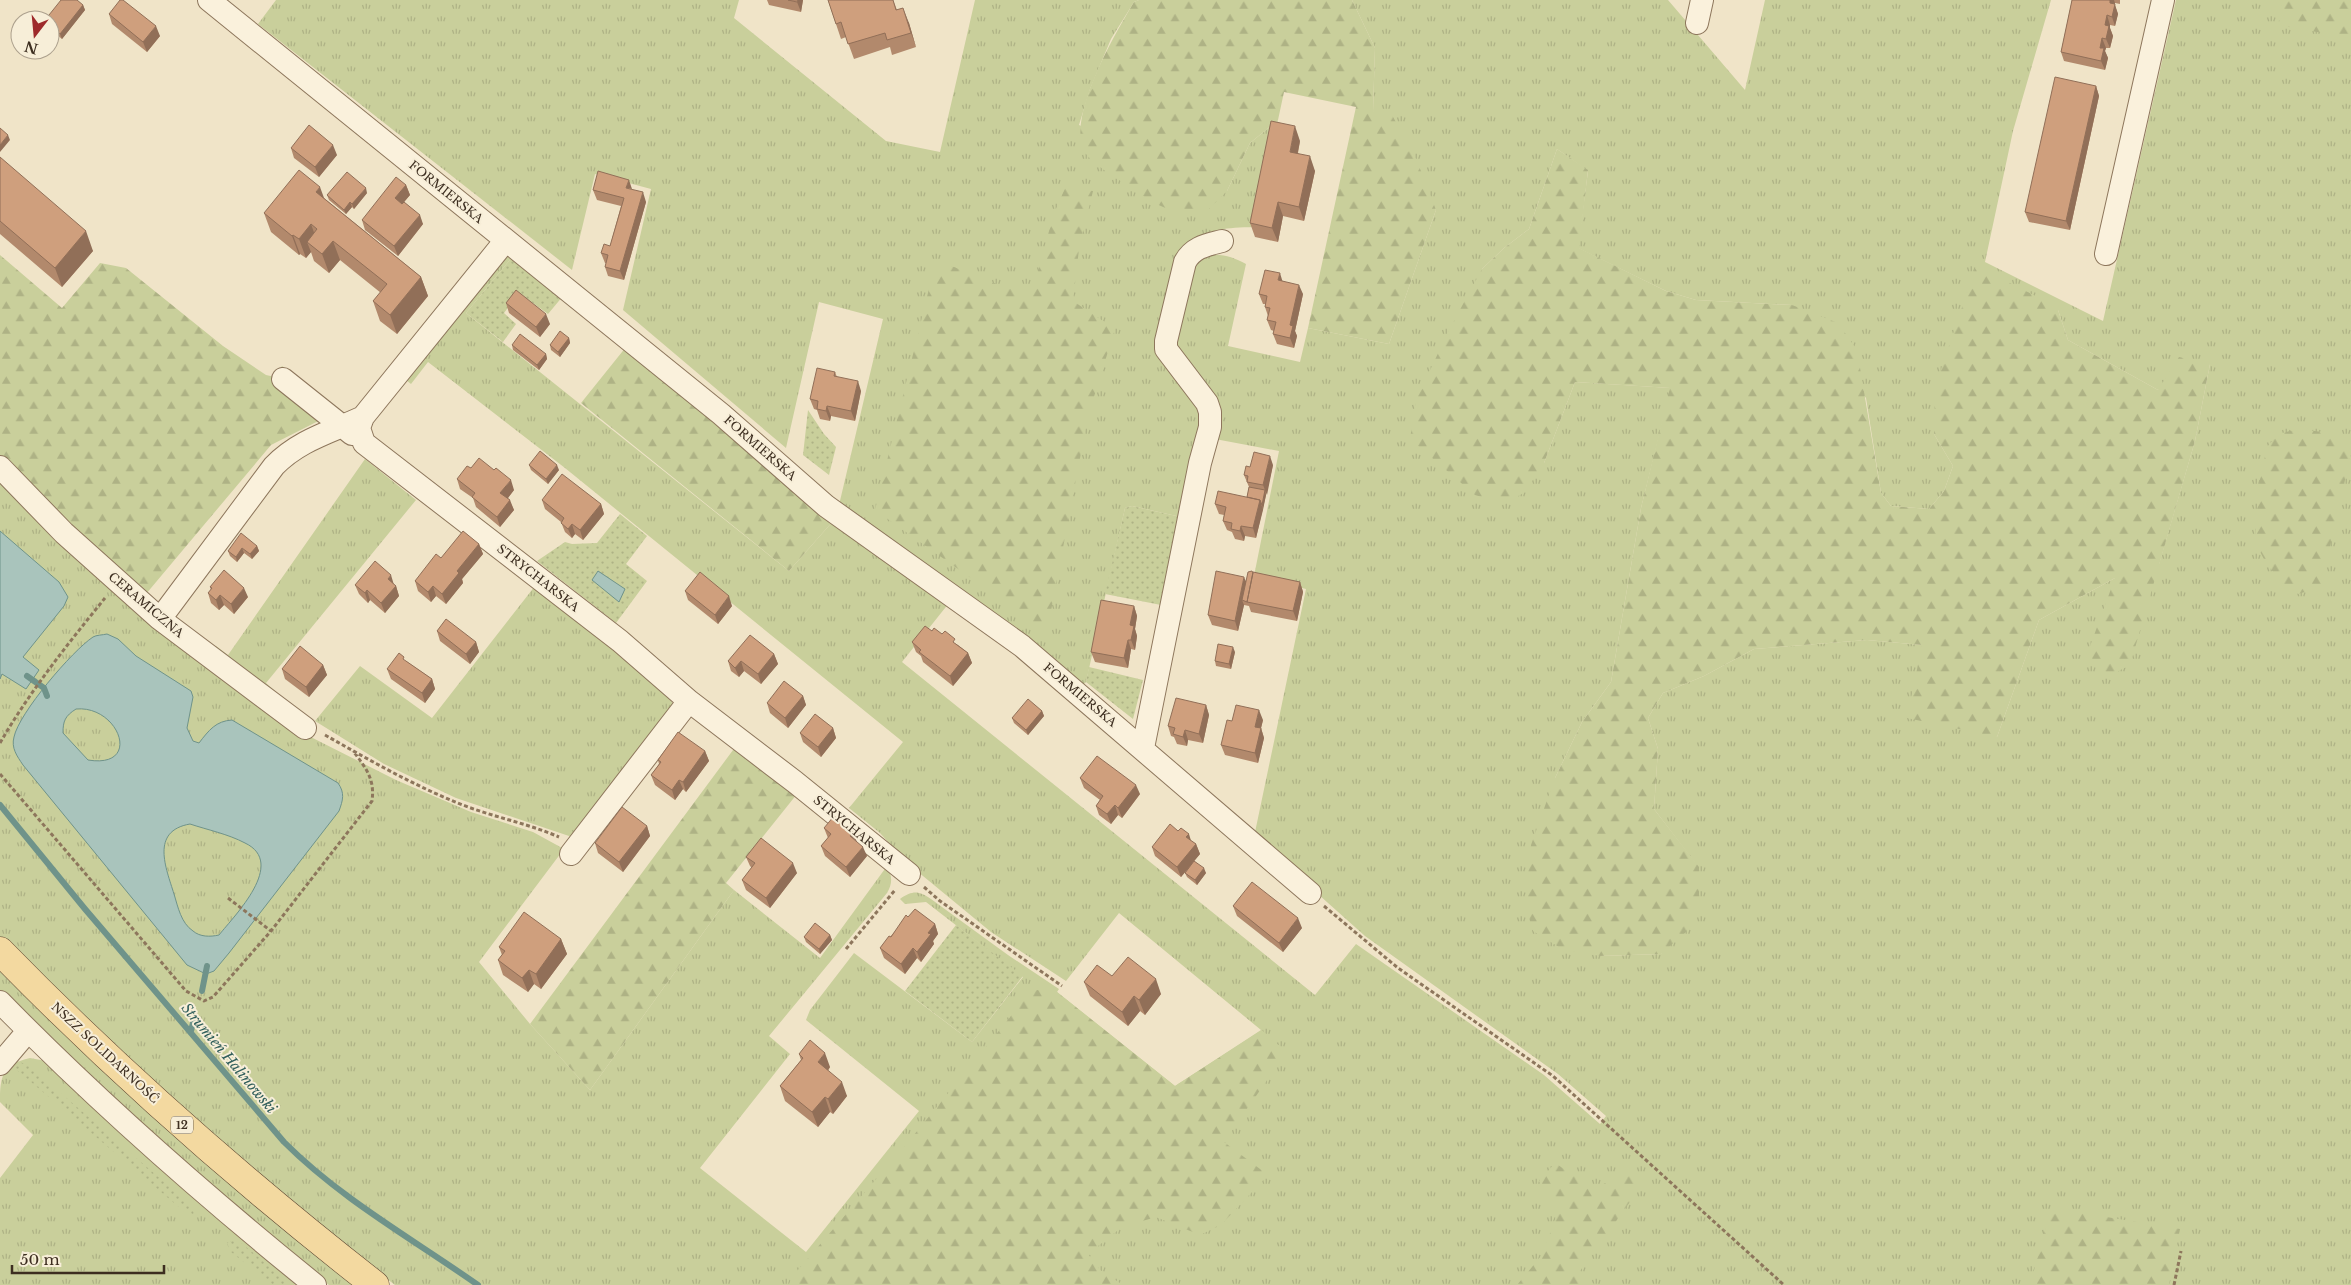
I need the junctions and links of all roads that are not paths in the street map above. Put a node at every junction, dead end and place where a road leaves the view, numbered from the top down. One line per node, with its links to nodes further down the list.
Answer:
1 (209, 0): 5 (street, FORMIERSKA)
2 (1702, 0): 4 (street)
3 (2162, 0): 7 (street)
4 (1697, 23)
5 (506, 240): 9 (street); 16 (street, FORMIERSKA)
6 (1222, 241): 16 (street)
7 (2106, 254)
8 (284, 379): 10 (street, STRYCHARSKA)
9 (362, 416): 10 (street); 11 (street)
10 (342, 426): 11 (street, STRYCHARSKA); 13 (street)
11 (364, 444): 14 (street, STRYCHARSKA)
12 (0, 467): 13 (street, CERAMICZNA)
13 (160, 619): 15 (street, CERAMICZNA)
14 (689, 702): 17 (street); 18 (street, STRYCHARSKA)
15 (306, 728)
16 (1143, 748): 19 (street, FORMIERSKA)
17 (575, 849)
18 (909, 874)
19 (1310, 894)
20 (0, 951): 25 (main road, NSZZ SOLIDARNOŚĆ / 12)
21 (0, 1002): 22 (street)
22 (28, 1030): 23 (street); 24 (street)
23 (0, 1064)
24 (316, 1285)
25 (376, 1285)

